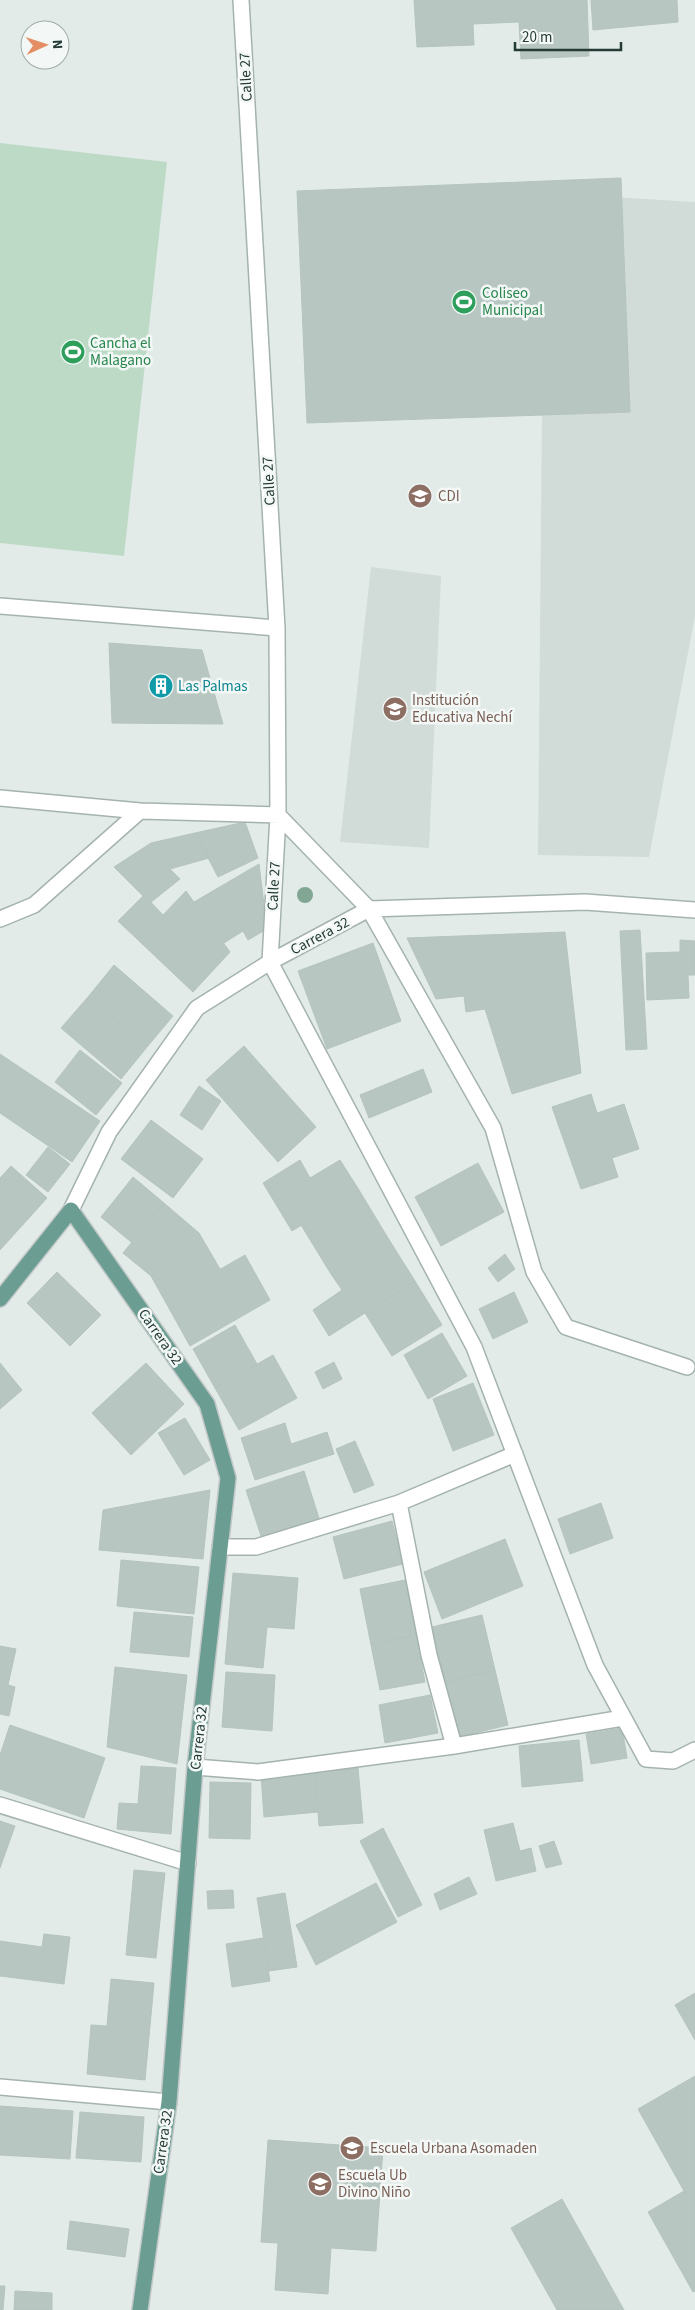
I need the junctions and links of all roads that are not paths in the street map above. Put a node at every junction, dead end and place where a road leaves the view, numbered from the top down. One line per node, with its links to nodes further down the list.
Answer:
1 (241, 0): 3 (street, Calle 27)
2 (0, 606): 3 (street)
3 (278, 628): 6 (street, Calle 27)
4 (0, 798): 5 (street)
5 (140, 811): 6 (street); 9 (street)
6 (278, 815): 7 (street); 10 (street, Calle 27)
7 (369, 909): 8 (street, Carrera 32); 10 (street, Carrera 32); 13 (street)
8 (695, 910)
9 (0, 919)
10 (270, 962): 11 (street, Carrera 32); 14 (street)
11 (71, 1210): 12 (main road, Carrera 32); 16 (main road, Carrera 32)
12 (0, 1299)
13 (687, 1367)
14 (514, 1454): 15 (street); 17 (street)
15 (399, 1503): 16 (street); 18 (street)
16 (220, 1547): 20 (main road, Carrera 32)
17 (623, 1718): 18 (street); 19 (street)
18 (454, 1746): 20 (street)
19 (695, 1750)
20 (195, 1768): 22 (main road, Carrera 32)
21 (0, 1805): 22 (street)
22 (188, 1863): 24 (main road, Carrera 32)
23 (0, 2087): 24 (street)
24 (169, 2102): 25 (main road, Carrera 32)
25 (140, 2310)

